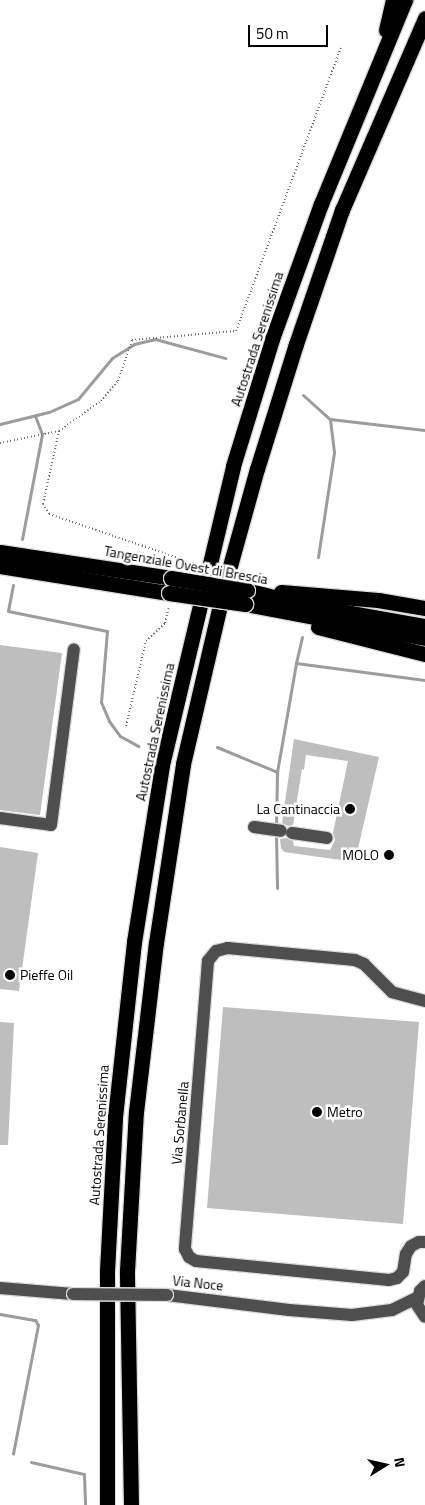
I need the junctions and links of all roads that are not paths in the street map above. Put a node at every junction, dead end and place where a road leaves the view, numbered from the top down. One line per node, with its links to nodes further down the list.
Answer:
1 (393, 0): 4 (highway)
2 (405, 0): 4 (highway, Autostrada Serenissima)
3 (425, 20): 25 (highway)
4 (382, 56): 24 (highway, Autostrada Serenissima)
5 (0, 552): 7 (highway, Tangenziale Ovest di Brescia)
6 (0, 566): 7 (highway, Tangenziale Ovest di Brescia)
7 (170, 585): 8 (highway, Tangenziale Ovest di Brescia, bridge)
8 (250, 600): 9 (highway); 10 (highway, Tangenziale Ovest di Brescia); 11 (highway, Tangenziale Ovest di Brescia); 13 (highway)
9 (425, 608)
10 (425, 626)
11 (425, 638)
12 (74, 649): 14 (street)
13 (425, 654)
14 (0, 818)
15 (254, 827): 16 (street)
16 (327, 838)
17 (424, 999): 18 (street, Via Sorbanella)
18 (425, 1242)
19 (425, 1286): 21 (street)
20 (0, 1288): 22 (street, Via Noce, bridge)
21 (417, 1298): 22 (street, Via Noce); 23 (street, Via Noce)
22 (392, 1310): 23 (street, Via Noce)
23 (422, 1314)
24 (107, 1505)
25 (131, 1505)

